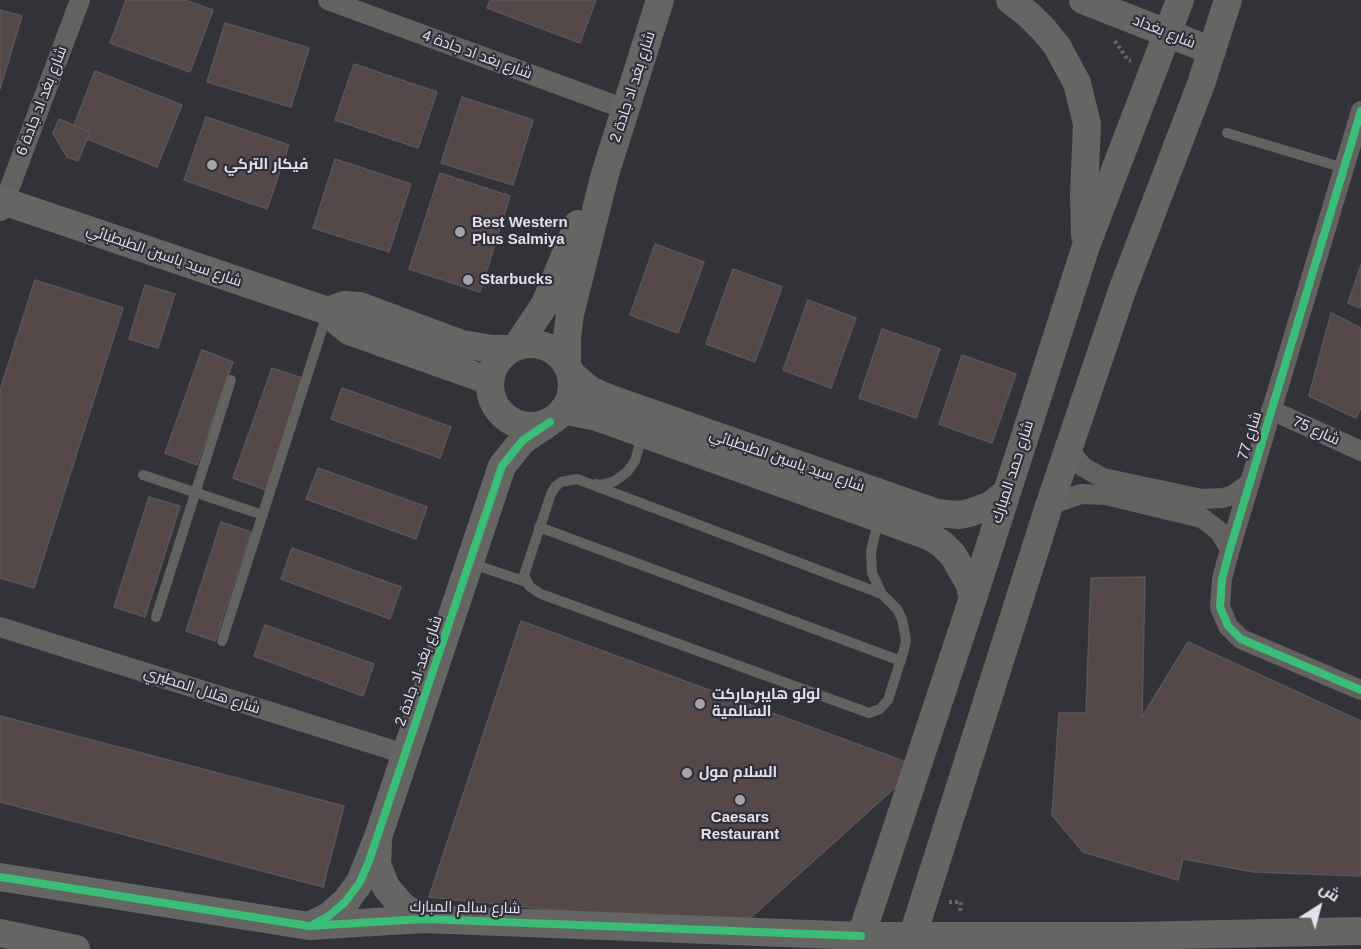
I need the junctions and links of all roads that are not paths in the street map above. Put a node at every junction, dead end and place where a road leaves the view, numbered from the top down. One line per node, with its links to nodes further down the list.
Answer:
1 (80, 0): 15 (street, شارع بغد اد جادة 6)
2 (328, 0): 10 (street, شارع بغد اد جادة 4)
3 (660, 0): 10 (street, شارع بغد اد جادة 2)
4 (1010, 0): 16 (street)
5 (1083, 0): 8 (street, شارع بغداد)
6 (1174, 2): 7 (street, شارع بغداد); 8 (street, شارع حمد المبارك)
7 (1225, 11): 9 (street)
8 (1168, 33): 9 (street, شارع بغداد); 16 (street, شارع حمد المبارك)
9 (1212, 51): 26 (street)
10 (626, 109): 14 (street, شارع بغد اد جادة 2)
11 (1361, 111): 13 (street, شارع 77)
12 (1227, 133): 13 (lane)
13 (1351, 166): 23 (street, شارع 77)
14 (605, 174): 18 (street, شارع بغد اد جادة 2); 19 (street, شارع بغد اد جادة 2)
15 (1, 205): 17 (street, شارع سيد ياسين الطبطبائي)
16 (1086, 246): 33 (street, شارع حمد المبارك)
17 (328, 311): 18 (street, شارع سيد ياسين الطبطبائي); 21 (street, شارع سيد ياسين الطبطبائي); 36 (lane)
18 (514, 348): 19 (street); 21 (street)
19 (569, 369): 24 (street); 34 (street, شارع سيد ياسين الطبطبائي)
20 (231, 380): 32 (lane)
21 (490, 381): 22 (street)
22 (499, 410): 24 (street); 28 (street, شارع بغد اد جادة 2)
23 (1271, 411): 27 (street, شارع 75); 31 (street, شارع 77)
24 (557, 416): 25 (street, شارع سيد ياسين الطبطبائي); 28 (street, شارع بغد اد جادة 2)
25 (639, 432): 30 (lane); 34 (street, شارع سيد ياسين الطبطبائي)
26 (1068, 449): 31 (street, شارع 77); 35 (street)
27 (1361, 451)
28 (502, 466): 39 (street, شارع بغد اد جادة 2)
29 (143, 475): 32 (lane)
30 (587, 483): 37 (lane); 41 (lane)
31 (1250, 483): 38 (street, شارع 77)
32 (196, 493): 36 (lane); 43 (lane)
33 (1006, 493): 34 (street, شارع سيد ياسين الطبطبائي); 42 (street, شارع حمد المبارك)
34 (883, 507): 41 (lane); 42 (street, شارع سيد ياسين الطبطبائي)
35 (1048, 509): 38 (street); 56 (street)
36 (263, 515): 45 (lane)
37 (539, 527): 40 (lane); 46 (lane)
38 (1230, 549): 47 (street, شارع 77)
39 (470, 563): 40 (lane); 48 (street, شارع بغد اد جادة 2)
40 (526, 582): 46 (lane)
41 (882, 594): 46 (lane)
42 (973, 598): 57 (street, شارع حمد المبارك)
43 (156, 617)
44 (0, 627): 48 (street, شارع هلال المطيري)
45 (222, 641)
46 (901, 661)
47 (1361, 690)
48 (405, 754): 49 (street, شارع بغد اد جادة 2)
49 (378, 837): 51 (street, شارع بغد اد جادة 2); 52 (street, شارع بغد اد جادة 2)
50 (0, 877): 52 (street, شارع سالم المبارك)
51 (424, 919): 52 (street, شارع سالم المبارك); 55 (street, شارع سالم المبارك)
52 (309, 926)
53 (1361, 931): 58 (street, شارع سالم المبارك)
54 (0, 933): 59 (street)
55 (604, 938): 57 (street, شارع سالم المبارك)
56 (913, 942): 57 (street, شارع سالم المبارك); 58 (street, شارع سالم المبارك)
57 (860, 943)
58 (1125, 943)
59 (76, 949)

